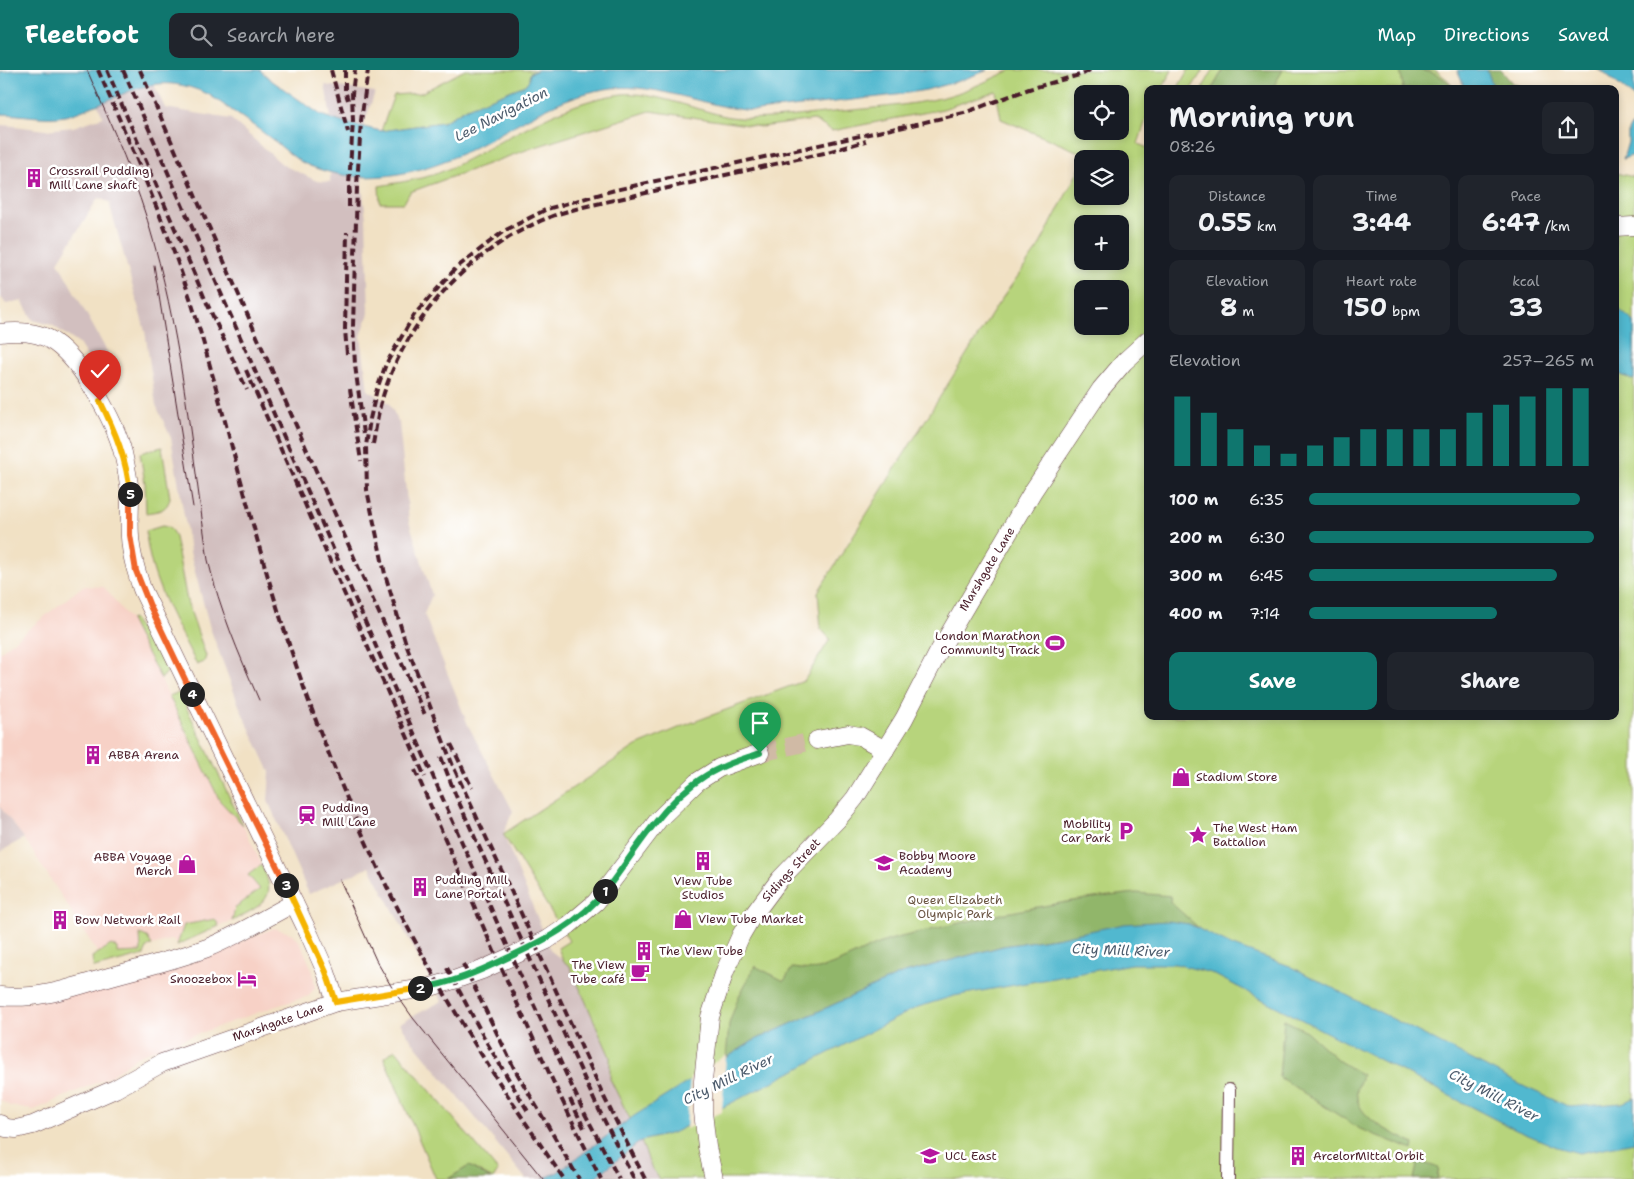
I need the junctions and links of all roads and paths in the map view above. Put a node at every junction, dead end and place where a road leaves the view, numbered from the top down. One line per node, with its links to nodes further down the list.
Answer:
1 (1619, 226): 2 (street)
2 (1634, 226)
3 (0, 333): 8 (street)
4 (1144, 344): 6 (street, Marshgate Lane)
5 (817, 740): 6 (street)
6 (885, 750): 13 (street, Sidings Street)
7 (760, 753): 10 (street, Marshgate Lane)
8 (294, 903): 9 (street); 10 (street)
9 (0, 996)
10 (336, 1002): 12 (street, Marshgate Lane)
11 (1229, 1090): 14 (street)
12 (0, 1124)
13 (714, 1179)
14 (1228, 1179)

